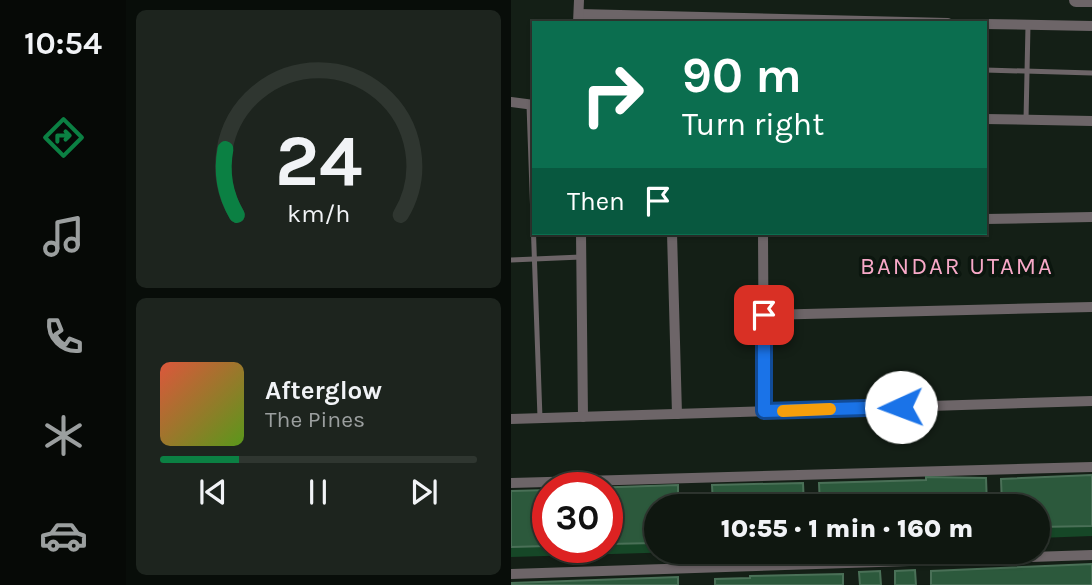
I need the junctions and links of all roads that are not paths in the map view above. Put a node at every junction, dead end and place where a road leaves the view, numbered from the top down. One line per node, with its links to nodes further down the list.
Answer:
1 (579, 0): 4 (street)
2 (1076, 0): 3 (street)
3 (1092, 0)
4 (579, 18): 5 (street)
5 (741, 20): 6 (street)
6 (814, 21)
7 (987, 24): 8 (street)
8 (1028, 25): 9 (street); 11 (lane)
9 (1092, 26)
10 (987, 70): 11 (lane)
11 (1027, 71): 12 (lane); 16 (lane)
12 (1092, 73)
13 (511, 103): 14 (street)
14 (531, 105): 18 (lane)
15 (987, 118): 16 (street)
16 (1026, 120): 17 (street)
17 (1092, 121)
18 (532, 156)
19 (1092, 217): 20 (street)
20 (987, 219)
21 (534, 235): 26 (lane)
22 (581, 235): 25 (street)
23 (672, 235): 32 (street)
24 (763, 235): 29 (street)
25 (581, 257): 26 (lane); 33 (street)
26 (534, 259): 27 (lane); 34 (lane)
27 (511, 260)
28 (1092, 307): 29 (street)
29 (764, 315): 31 (street)
30 (1092, 401): 31 (street)
31 (764, 411): 32 (street)
32 (677, 414): 33 (street)
33 (583, 417): 34 (street)
34 (540, 418): 35 (street)
35 (511, 419)
36 (1092, 467): 37 (street)
37 (511, 483)
38 (1092, 555): 39 (street)
39 (511, 574)

